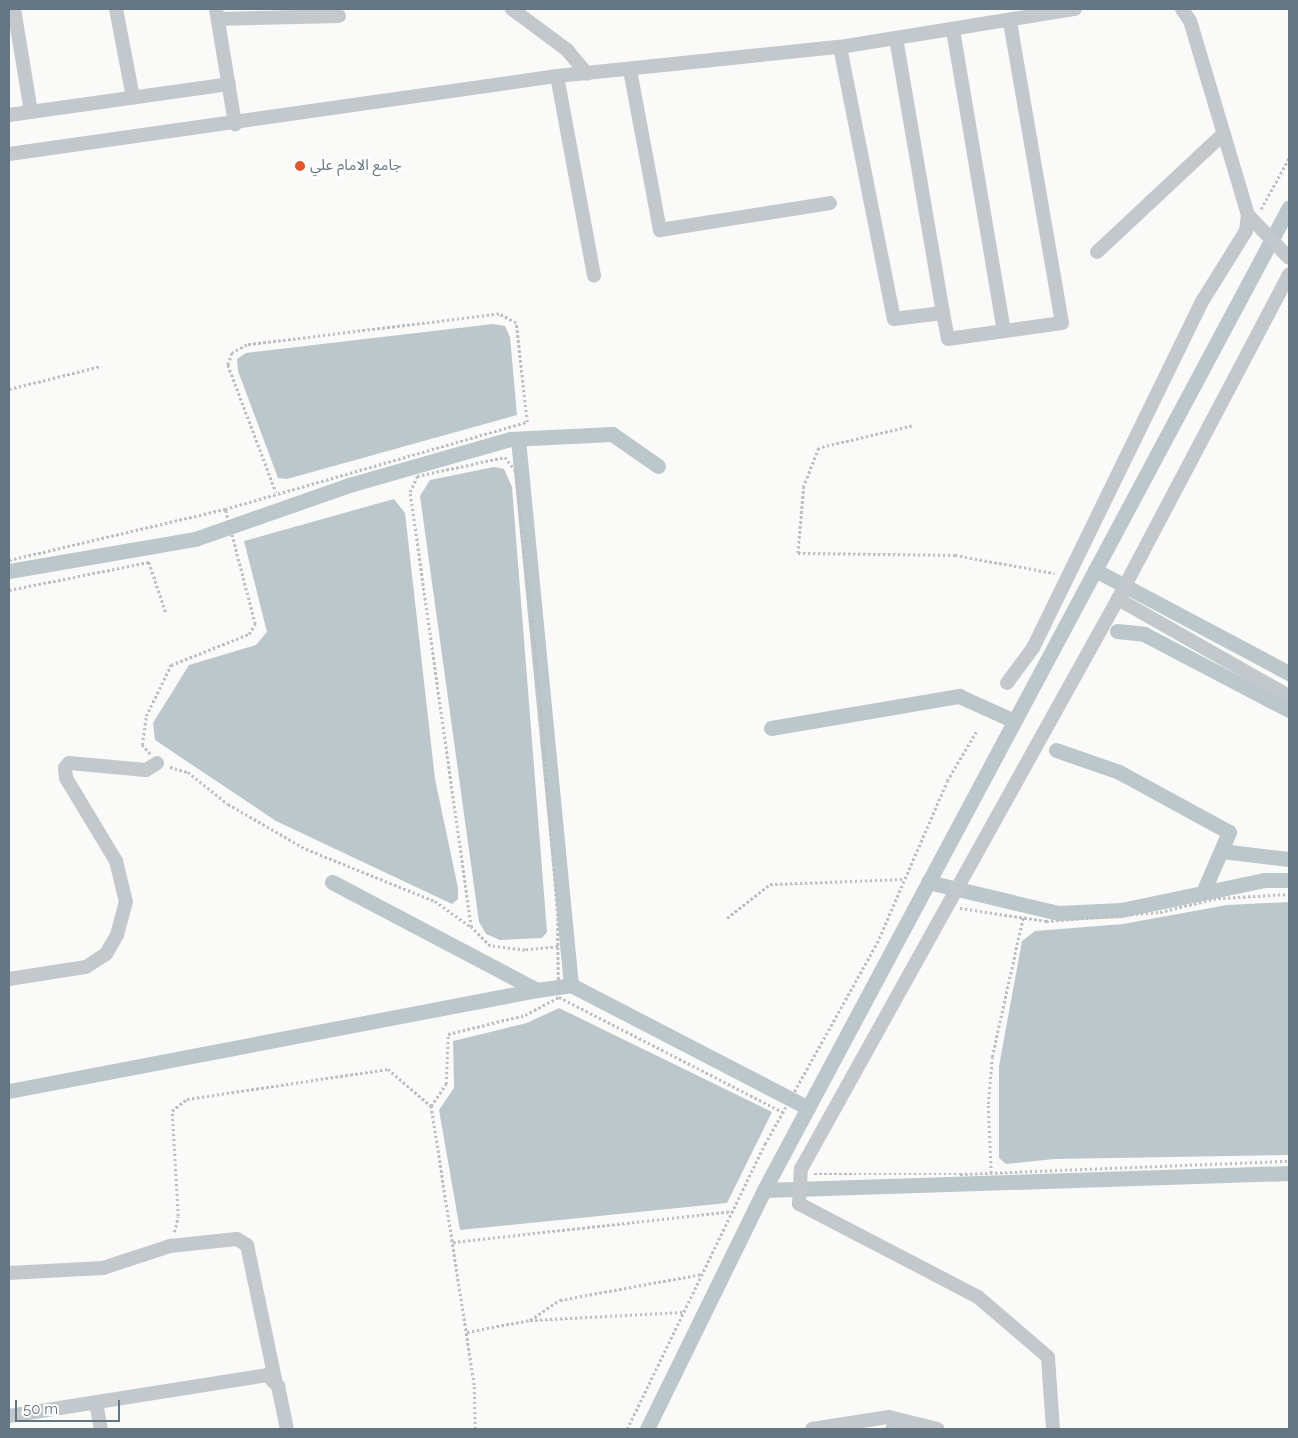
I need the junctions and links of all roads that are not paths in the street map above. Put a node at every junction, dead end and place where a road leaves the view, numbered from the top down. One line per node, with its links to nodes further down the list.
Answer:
1 (14, 9): 19 (street)
2 (116, 9): 18 (street)
3 (512, 9): 12 (street)
4 (523, 9): 12 (street)
5 (1075, 9): 9 (street)
6 (1182, 9): 22 (street)
7 (217, 14): 8 (street); 17 (street)
8 (339, 16)
9 (1010, 21): 10 (street); 31 (street)
10 (953, 30): 11 (street); 31 (street)
11 (896, 38): 13 (street); 30 (street)
12 (556, 40): 15 (street)
13 (840, 47): 14 (street); 30 (street)
14 (630, 70): 15 (street); 24 (street)
15 (587, 74): 16 (street)
16 (557, 76): 21 (street); 29 (street)
17 (229, 84): 18 (street); 21 (street)
18 (133, 97): 19 (street)
19 (31, 112): 20 (street)
20 (9, 115)
21 (235, 124): 23 (street)
22 (1223, 134): 25 (street); 26 (street)
23 (9, 154)
24 (830, 203)
25 (1252, 218): 27 (street); 33 (street)
26 (1097, 252)
27 (1289, 258)
28 (1289, 274): 32 (street)
29 (594, 276)
30 (943, 312): 31 (street)
31 (1004, 331)
32 (1118, 599): 34 (street); 45 (street)
33 (1007, 683)
34 (1289, 696)
35 (157, 763): 36 (street)
36 (9, 979)
37 (9, 1273): 38 (street)
38 (275, 1379): 39 (street); 42 (street)
39 (96, 1402): 40 (street); 41 (street)
40 (9, 1416)
41 (101, 1429)
42 (287, 1429)
43 (812, 1429): 44 (street)
44 (938, 1429)
45 (1053, 1429)

